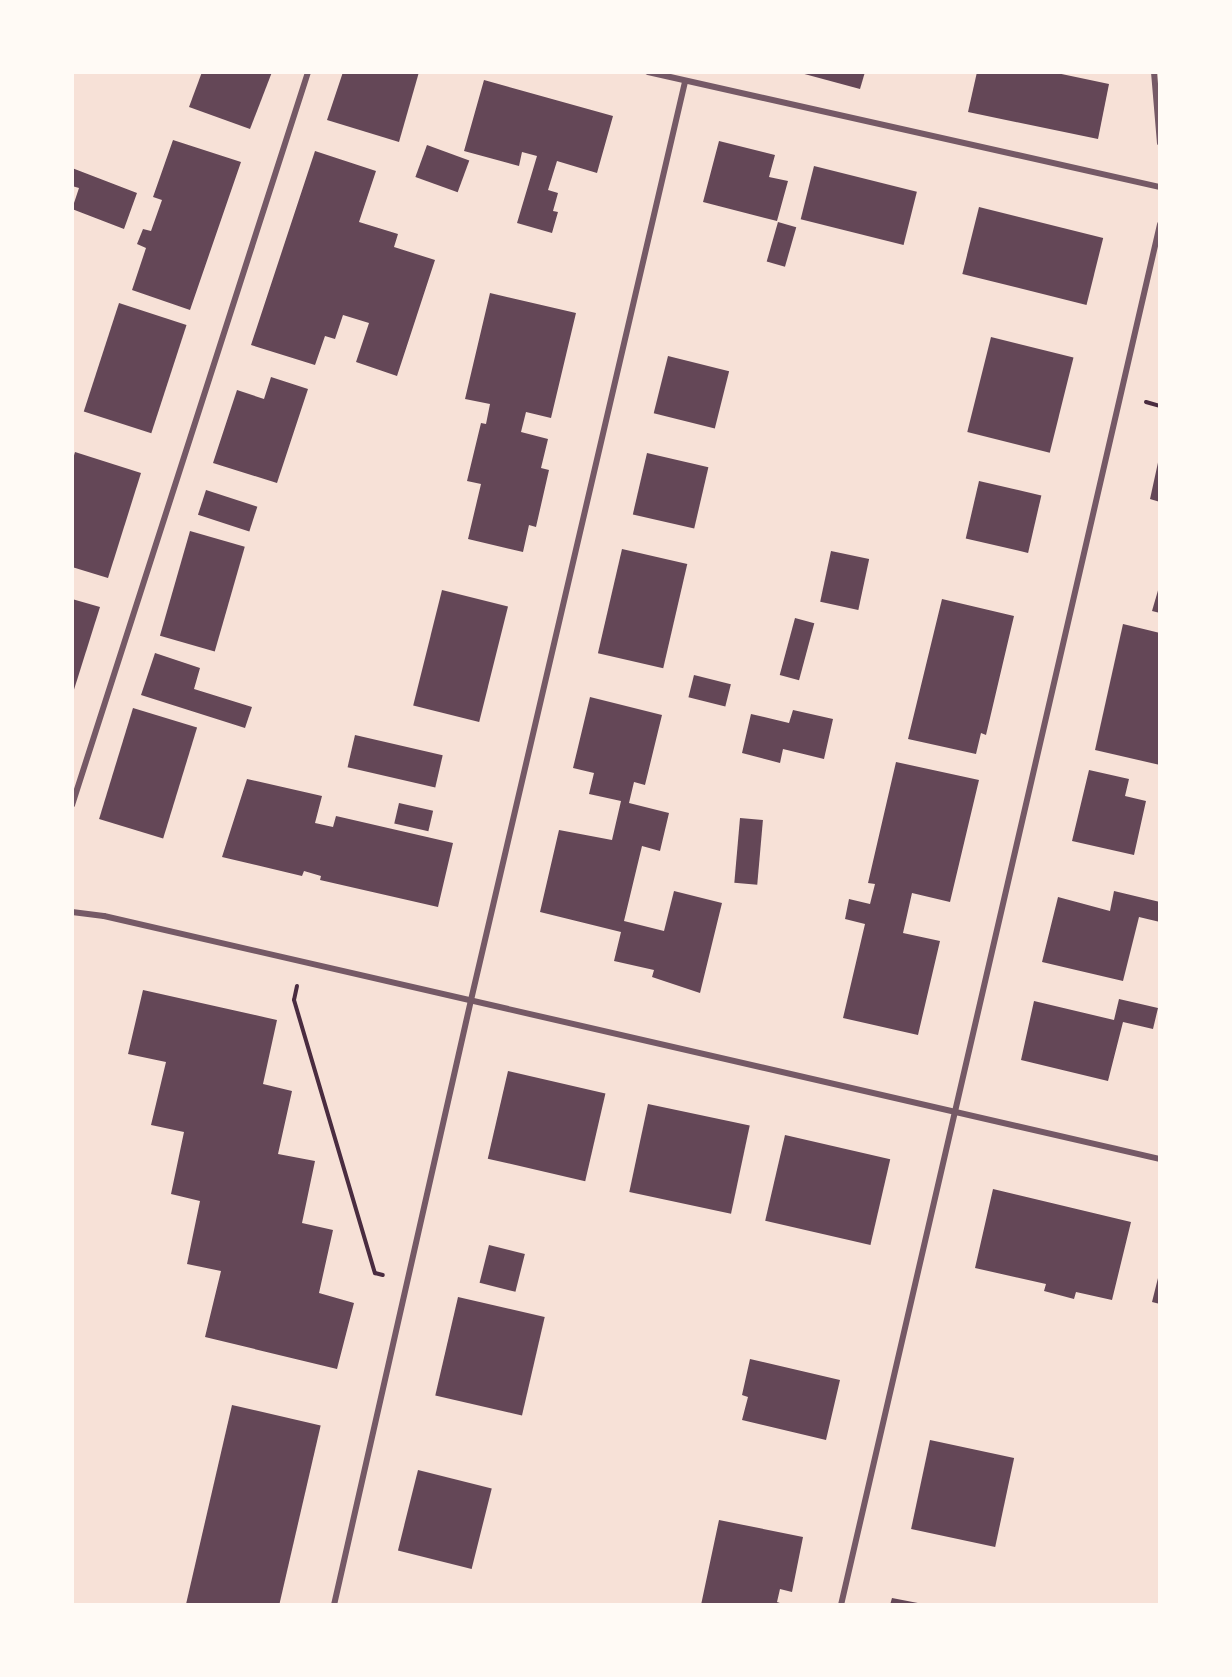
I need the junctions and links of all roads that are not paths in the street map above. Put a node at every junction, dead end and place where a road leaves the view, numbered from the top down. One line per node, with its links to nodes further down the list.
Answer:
1 (308, 72): 8 (street)
2 (648, 72): 4 (street)
3 (1154, 72): 5 (street)
4 (685, 82): 6 (street); 10 (street)
5 (1160, 143)
6 (1160, 187)
7 (1160, 224): 11 (street)
8 (72, 805)
9 (72, 912): 10 (street)
10 (471, 1000): 11 (street); 13 (street)
11 (953, 1112): 12 (street); 14 (street)
12 (1160, 1159)
13 (334, 1605)
14 (841, 1605)

